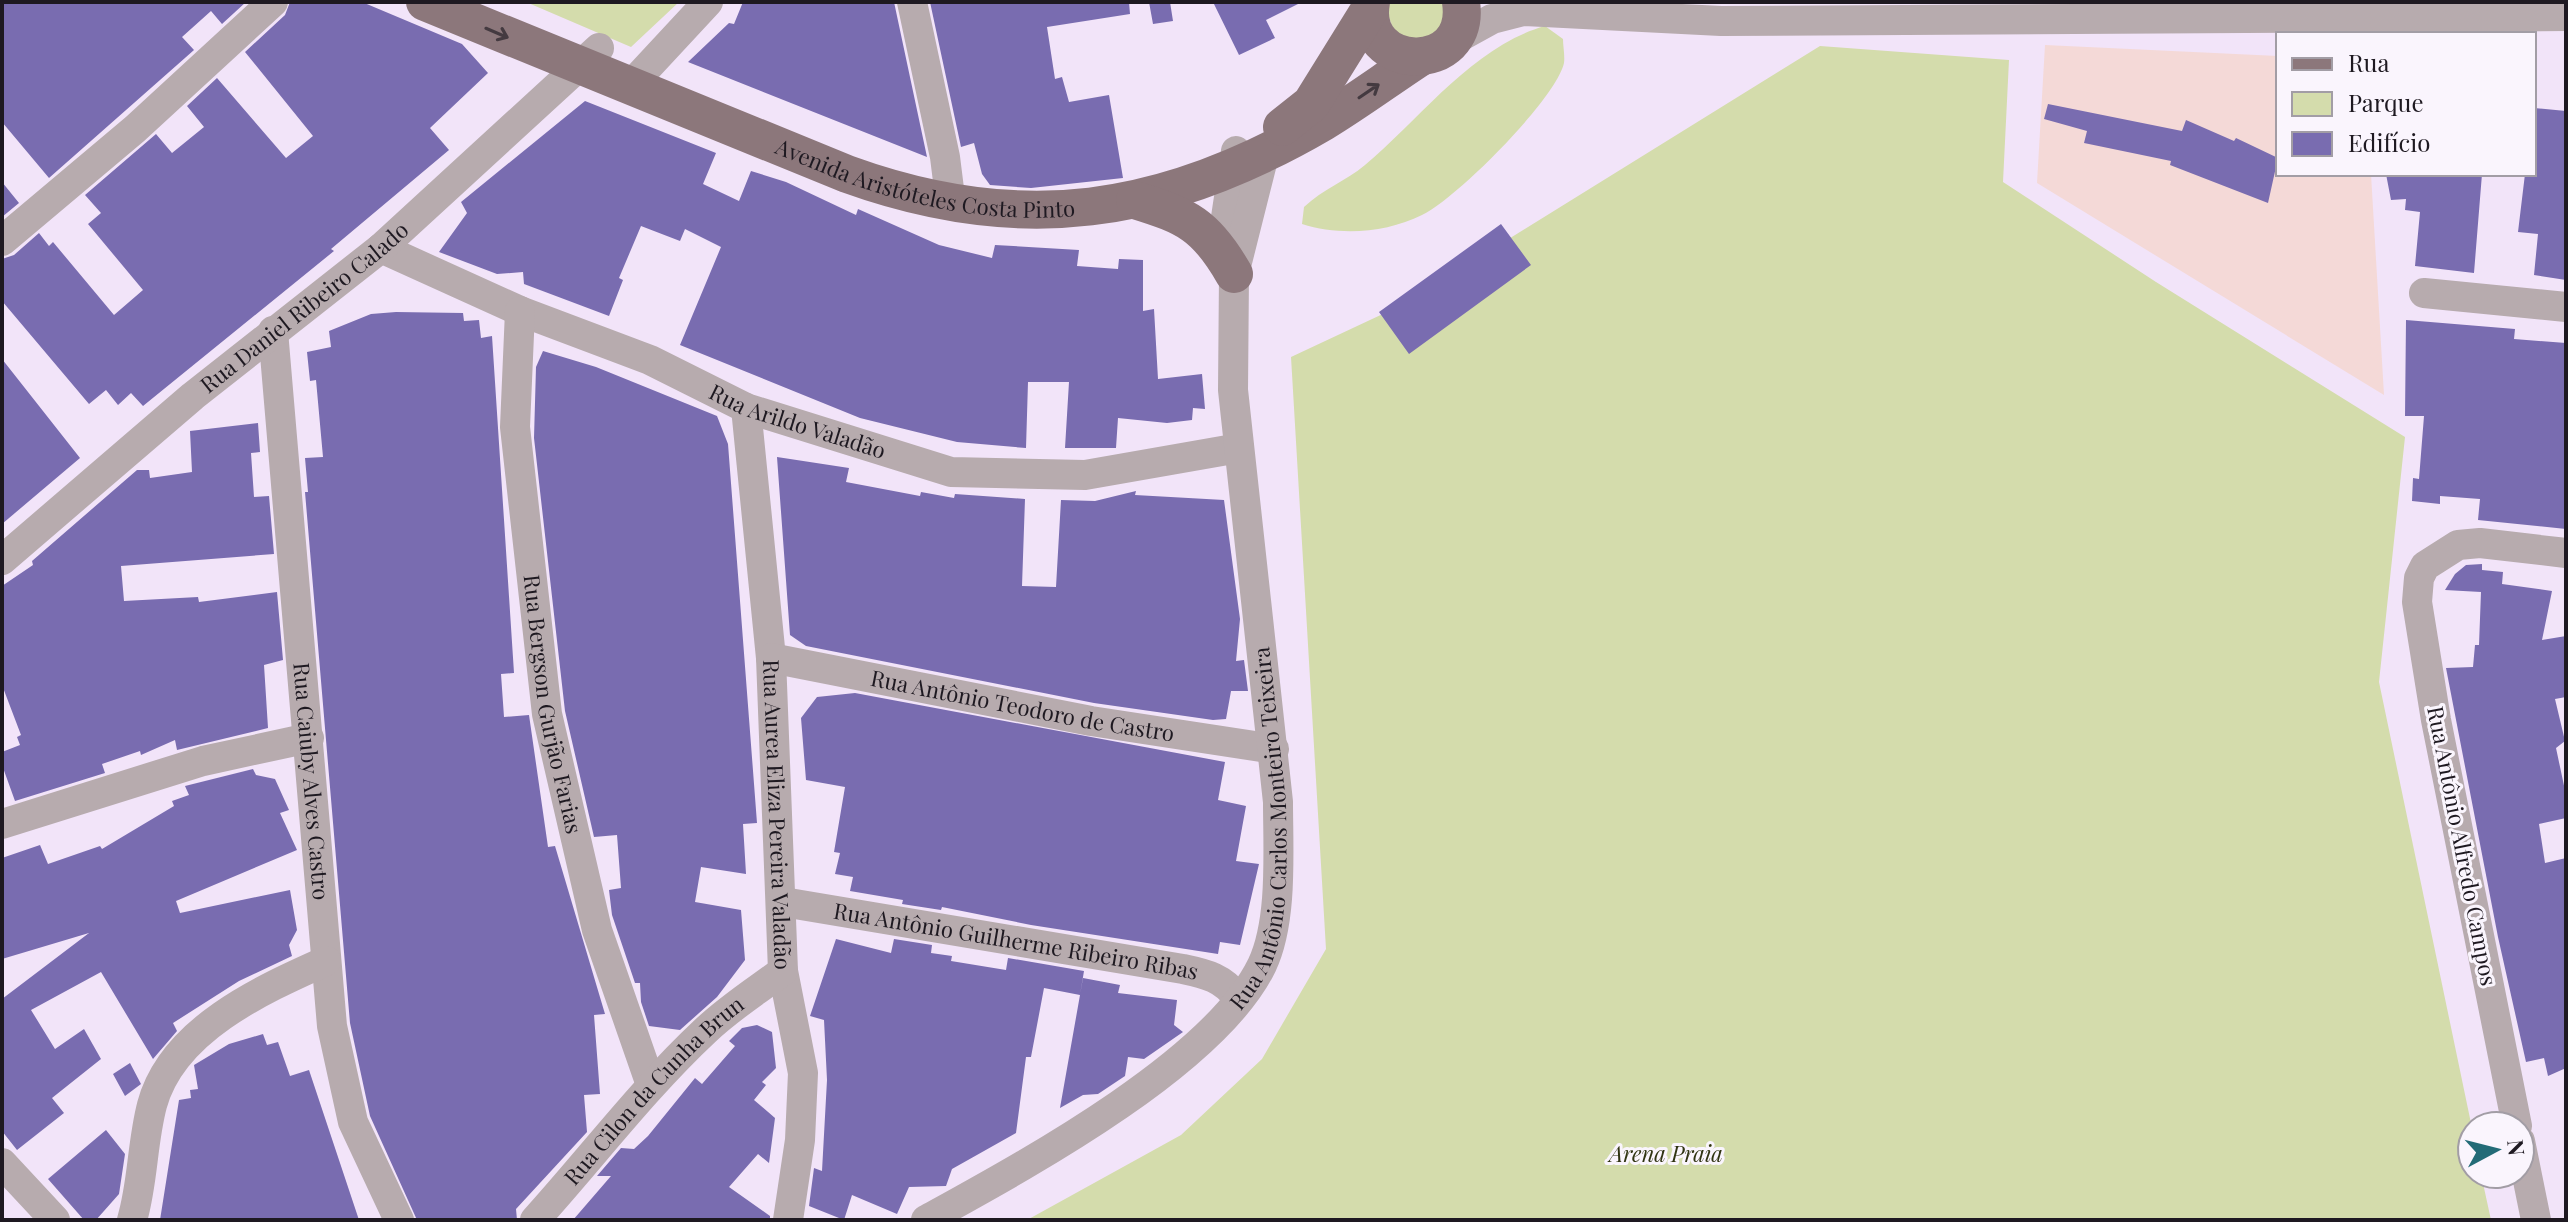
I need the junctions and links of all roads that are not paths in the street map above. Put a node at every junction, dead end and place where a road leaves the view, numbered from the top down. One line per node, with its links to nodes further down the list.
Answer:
1 (273, 2): 17 (street)
2 (425, 2): 11 (main road, Avenida Aristóteles Costa Pinto, one-way to 11)
3 (491, 2): 11 (main road, Avenida Aristóteles Costa Pinto)
4 (708, 2): 13 (street)
5 (912, 2): 15 (street)
6 (1461, 2): 10 (main road)
7 (1371, 6): 12 (main road); 14 (main road, Avenida Aristóteles Costa Pinto)
8 (1574, 8): 9 (street); 10 (street)
9 (2566, 16)
10 (1452, 41): 12 (main road, Avenida Aristóteles Costa Pinto)
11 (590, 58): 13 (main road, Avenida Aristóteles Costa Pinto); 18 (street, Rua Daniel Ribeiro Calado)
12 (1419, 58): 14 (main road, Avenida Aristóteles Costa Pinto, one-way to 12)
13 (640, 75): 15 (main road, Avenida Aristóteles Costa Pinto)
14 (1245, 157): 15 (main road, Avenida Aristóteles Costa Pinto); 16 (main road, Avenida Aristóteles Costa Pinto); 19 (street, Rua Antônio Carlos Monteiro Teixeira)
15 (950, 194): 16 (main road, Avenida Aristóteles Costa Pinto)
16 (1135, 200): 19 (main road)
17 (2, 241)
18 (381, 248): 22 (street, Rua Arildo Valadão); 23 (street, Rua Daniel Ribeiro Calado)
19 (1234, 274): 25 (street, Rua Antônio Carlos Monteiro Teixeira)
20 (2424, 293): 21 (street)
21 (2566, 307)
22 (520, 311): 24 (street, Rua Arildo Valadão); 36 (street, Rua Bergson Gurjão Farias)
23 (273, 331): 27 (street, Rua Daniel Ribeiro Calado); 29 (street, Rua Caiuby Alves Castro)
24 (746, 408): 25 (street, Rua Arildo Valadão); 28 (street, Rua Aurea Eliza Pereira Valadão)
25 (1239, 448): 30 (street, Rua Antônio Carlos Monteiro Teixeira)
26 (2566, 553): 37 (street, Rua Antônio Alfredo Campos)
27 (2, 560)
28 (771, 658): 30 (street, Rua Antônio Teodoro de Castro); 32 (street, Rua Aurea Eliza Pereira Valadão)
29 (309, 738): 31 (street); 33 (street, Rua Caiuby Alves Castro)
30 (1274, 749): 35 (street, Rua Antônio Carlos Monteiro Teixeira)
31 (2, 824)
32 (783, 902): 34 (street, Rua Aurea Eliza Pereira Valadão); 35 (street, Rua Antônio Guilherme Ribeiro Ribas)
33 (326, 961): 41 (street); 42 (street, Rua Caiuby Alves Castro)
34 (783, 971): 36 (street, Rua Cilon da Cunha Brun); 44 (street, Rua Aurea Eliza Pereira Valadão)
35 (1238, 998): 45 (street, Rua Antônio Carlos Monteiro Teixeira)
36 (651, 1085): 43 (street, Rua Cilon da Cunha Brun)
37 (2514, 1110)
38 (2, 1163): 40 (street)
39 (2530, 1190): 46 (street)
40 (55, 1220)
41 (132, 1220)
42 (399, 1220)
43 (535, 1220)
44 (788, 1220)
45 (926, 1220)
46 (2536, 1220)

